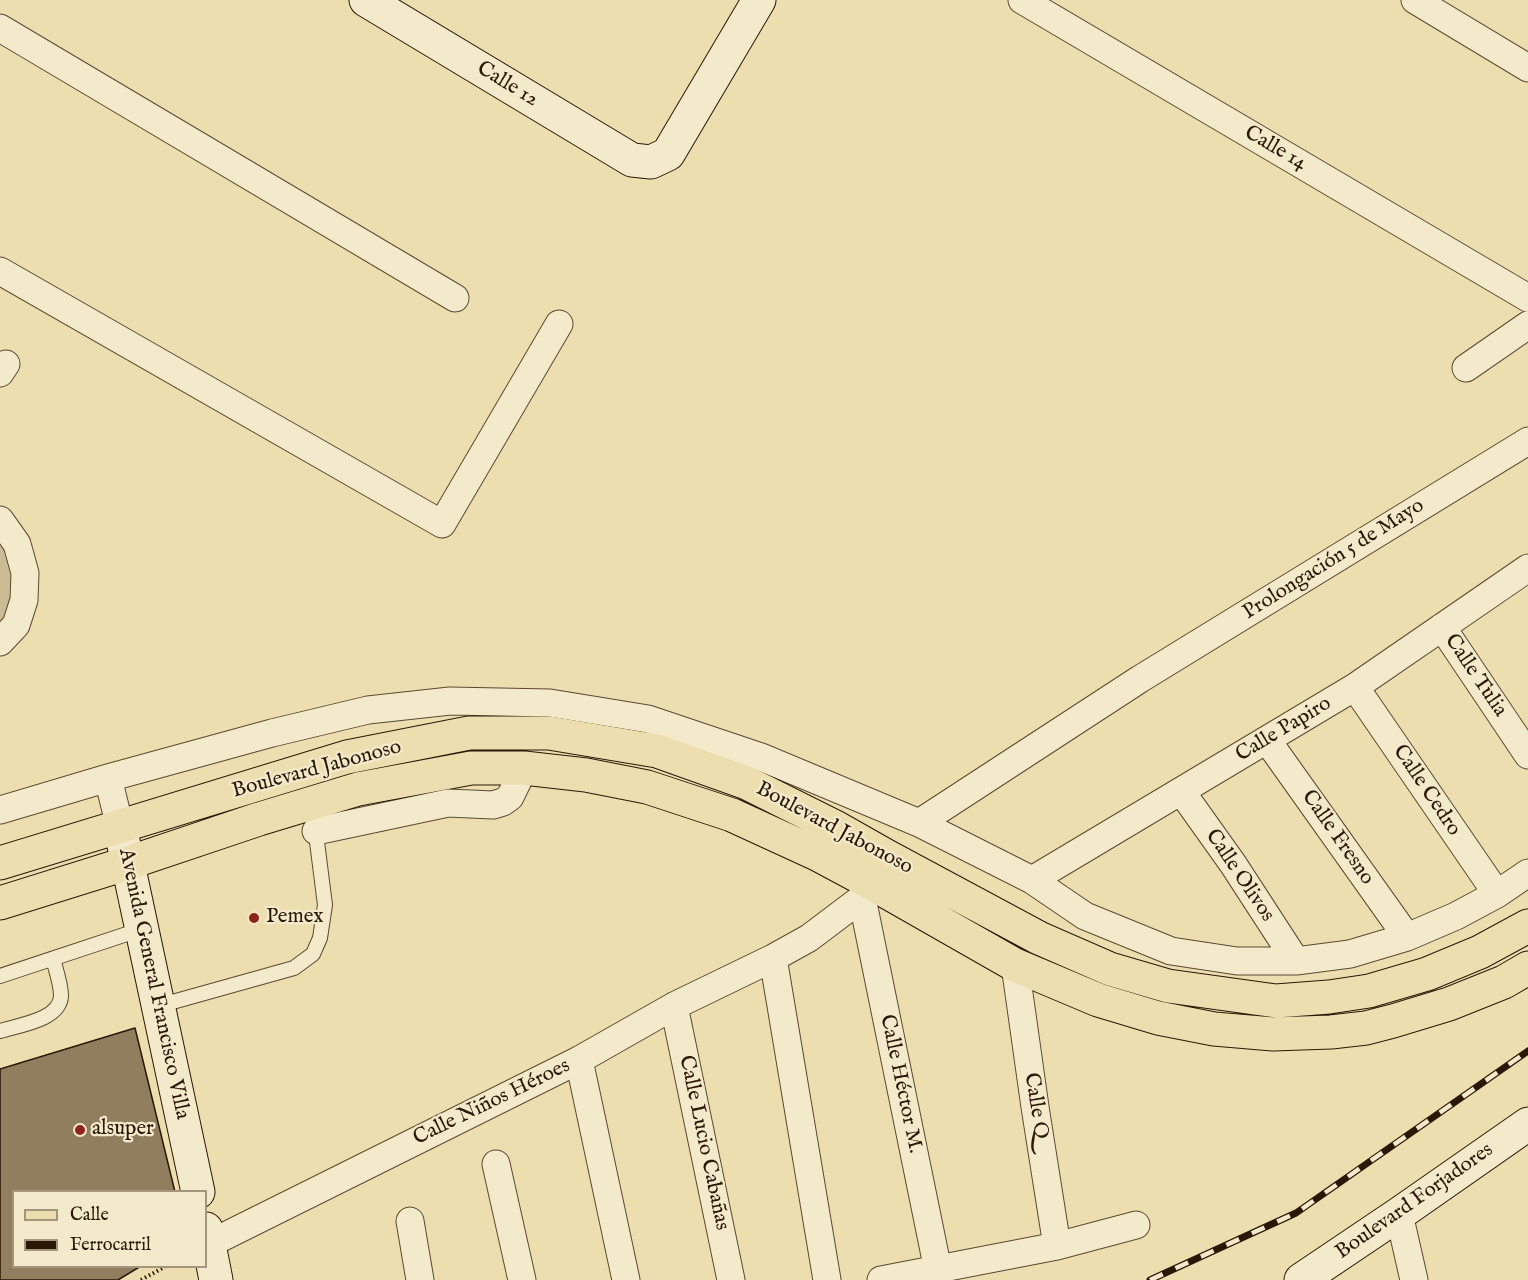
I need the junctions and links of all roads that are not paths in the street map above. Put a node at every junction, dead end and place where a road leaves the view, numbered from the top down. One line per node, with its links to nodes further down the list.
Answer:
1 (366, 0): 2 (main road, Calle 12)
2 (759, 0)
3 (1022, 0): 9 (street, Calle 14)
4 (1415, 0): 6 (street)
5 (0, 28): 8 (street)
6 (1528, 68)
7 (0, 271): 10 (street)
8 (455, 298)
9 (1528, 298)
10 (559, 324)
11 (1528, 325): 12 (street)
12 (1466, 368)
13 (1528, 441): 25 (street, Prolongación 5 de Mayo)
14 (0, 520): 17 (street)
15 (1525, 576): 16 (street, Calle Papiro)
16 (1442, 627): 18 (street, Calle Papiro); 20 (street, Calle Tulia)
17 (0, 642)
18 (1355, 687): 19 (street, Calle Papiro); 32 (street, Calle Cedro)
19 (1267, 740): 22 (street, Calle Papiro); 36 (street, Calle Fresno)
20 (1528, 755)
21 (108, 778): 23 (street); 25 (street); 26 (street, Avenida General Francisco Villa)
22 (1181, 791): 30 (street, Calle Papiro); 39 (street, Calle Olivos)
23 (0, 810)
24 (312, 818): 28 (main road, Boulevard Jabonoso); 31 (main road, Boulevard Jabonoso); 43 (lane)
25 (919, 823): 30 (street)
26 (120, 827): 27 (main road, Boulevard Jabonoso); 28 (main road, Avenida General Francisco Villa); 34 (main road, Boulevard Jabonoso)
27 (0, 863)
28 (128, 863): 33 (main road, Boulevard Jabonoso); 35 (main road, Avenida General Francisco Villa)
29 (1528, 873): 32 (street)
30 (1032, 880): 39 (street)
31 (867, 891): 37 (street, Calle Niños Héroes); 40 (main road, Boulevard Jabonoso); 55 (street, Calle Héctor M.)
32 (1497, 894): 36 (street)
33 (0, 903)
34 (1528, 926)
35 (142, 929): 38 (lane); 43 (main road, Avenida General Francisco Villa)
36 (1407, 937): 39 (street)
37 (773, 958): 44 (street, Calle Niños Héroes); 61 (street)
38 (53, 959): 42 (lane); 45 (lane)
39 (1296, 961)
40 (1015, 965): 41 (main road, Boulevard Jabonoso); 54 (street, Calle Q)
41 (1528, 968)
42 (0, 976)
43 (158, 1006): 49 (main road, Avenida General Francisco Villa)
44 (674, 1006): 46 (street, Calle Niños Héroes); 60 (street, Calle Lucio Cabañas)
45 (0, 1031)
46 (579, 1060): 53 (street, Calle Niños Héroes); 59 (street)
47 (1528, 1124): 50 (main road, Boulevard Forjadores)
48 (496, 1164): 58 (street)
49 (198, 1190)
50 (1399, 1214): 63 (main road, Boulevard Forjadores); 64 (street)
51 (410, 1221): 57 (street)
52 (1136, 1225): 54 (street)
53 (207, 1236): 56 (main road)
54 (1057, 1246): 55 (street)
55 (938, 1270): 62 (street)
56 (216, 1280)
57 (420, 1280)
58 (522, 1280)
59 (626, 1280)
60 (731, 1280)
61 (827, 1280)
62 (881, 1280)
63 (1301, 1280)
64 (1414, 1280)

